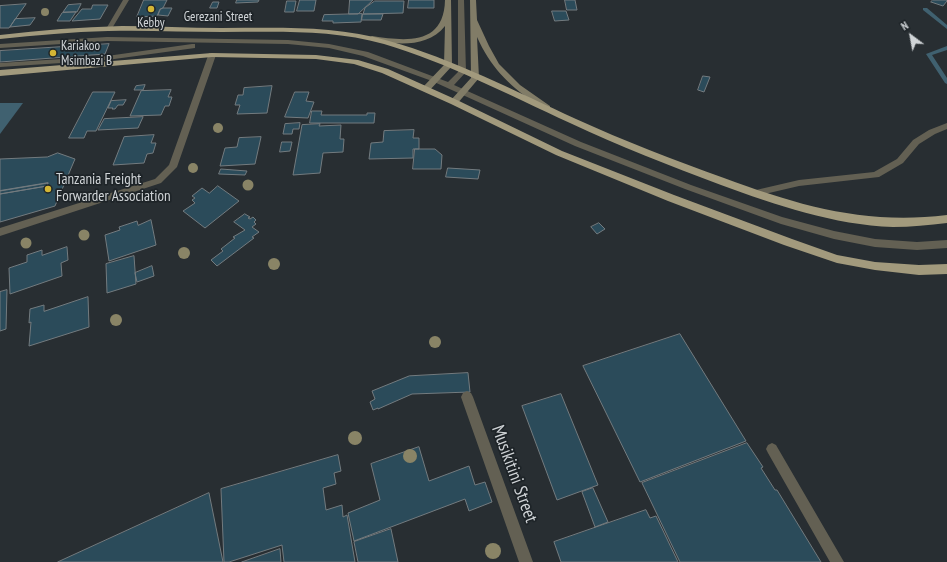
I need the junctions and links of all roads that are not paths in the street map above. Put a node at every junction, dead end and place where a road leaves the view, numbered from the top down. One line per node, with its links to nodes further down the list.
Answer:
1 (126, 0): 7 (street)
2 (448, 0): 5 (main road)
3 (461, 0): 15 (street)
4 (473, 0): 6 (main road)
5 (448, 13): 9 (main road); 14 (main road)
6 (473, 19): 17 (main road); 23 (main road)
7 (109, 29): 8 (highway, Gerezani Street); 9 (highway, Gerezani Street)
8 (0, 37)
9 (364, 37): 14 (highway, Gerezani Street)
10 (220, 42): 11 (street); 13 (street); 18 (street)
11 (0, 46)
12 (212, 55): 16 (highway); 20 (highway); 27 (street)
13 (0, 65)
14 (448, 66): 15 (highway, Gerezani Street); 18 (main road)
15 (462, 72): 17 (highway, Gerezani Street); 19 (street)
16 (0, 73)
17 (475, 78): 21 (main road); 23 (highway, Gerezani Street)
18 (436, 79): 19 (street); 20 (main road)
19 (450, 85): 21 (street)
20 (426, 89): 22 (highway)
21 (463, 91): 22 (main road); 28 (street)
22 (454, 102): 29 (highway)
23 (550, 110): 25 (highway, Gerezani Street)
24 (947, 126): 25 (street)
25 (756, 193): 26 (highway, Gerezani Street)
26 (947, 219)
27 (0, 232)
28 (947, 244)
29 (947, 269)
30 (467, 397): 32 (street, Musikitini Street)
31 (772, 449): 33 (street)
32 (526, 562)
33 (837, 562)

